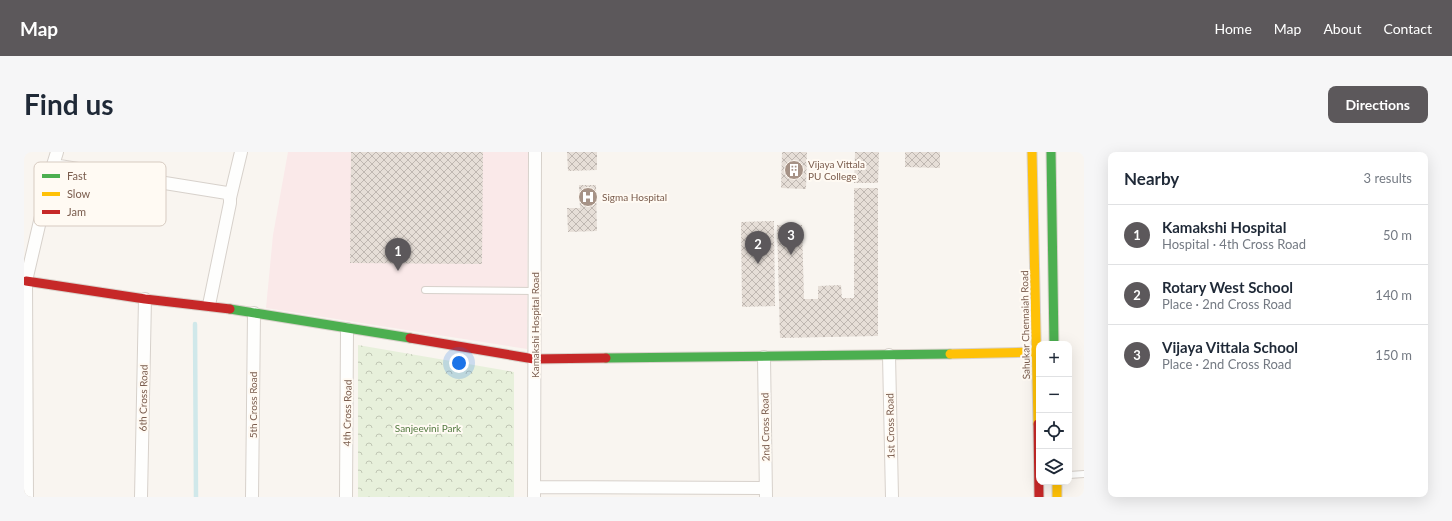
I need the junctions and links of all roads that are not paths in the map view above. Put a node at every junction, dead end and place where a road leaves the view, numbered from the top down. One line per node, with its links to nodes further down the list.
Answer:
1 (57, 152): 6 (street)
2 (241, 152): 8 (street)
3 (535, 152): 12 (street, Kamakshi Hospital Road)
4 (1032, 152): 18 (street, Sahukar Chennaiah Road)
5 (1051, 152): 17 (street)
6 (53, 162)
7 (166, 183): 8 (street)
8 (230, 198): 14 (street)
9 (38, 226): 10 (street)
10 (26, 282): 13 (street); 28 (street)
11 (425, 290): 12 (lane)
12 (535, 291): 21 (street, Kamakshi Hospital Road)
13 (145, 299): 14 (street); 29 (street, 6th Cross Road)
14 (209, 305): 15 (street)
15 (254, 313): 16 (street); 30 (street, 5th Cross Road)
16 (348, 329): 21 (street); 31 (street, 4th Cross Road)
17 (1054, 341)
18 (1036, 352): 19 (street)
19 (889, 355): 20 (street); 32 (street, 1st Cross Road)
20 (764, 357): 21 (street); 27 (street, 2nd Cross Road)
21 (534, 359): 26 (street, Kamakshi Hospital Road)
22 (1037, 377): 33 (street, Sahukar Chennaiah Road)
23 (1084, 474): 24 (lane)
24 (1072, 475)
25 (1056, 485): 34 (street)
26 (534, 492): 27 (street)
27 (766, 493)
28 (27, 497)
29 (141, 497)
30 (252, 497)
31 (346, 497)
32 (892, 497)
33 (1039, 497)
34 (1057, 497)

